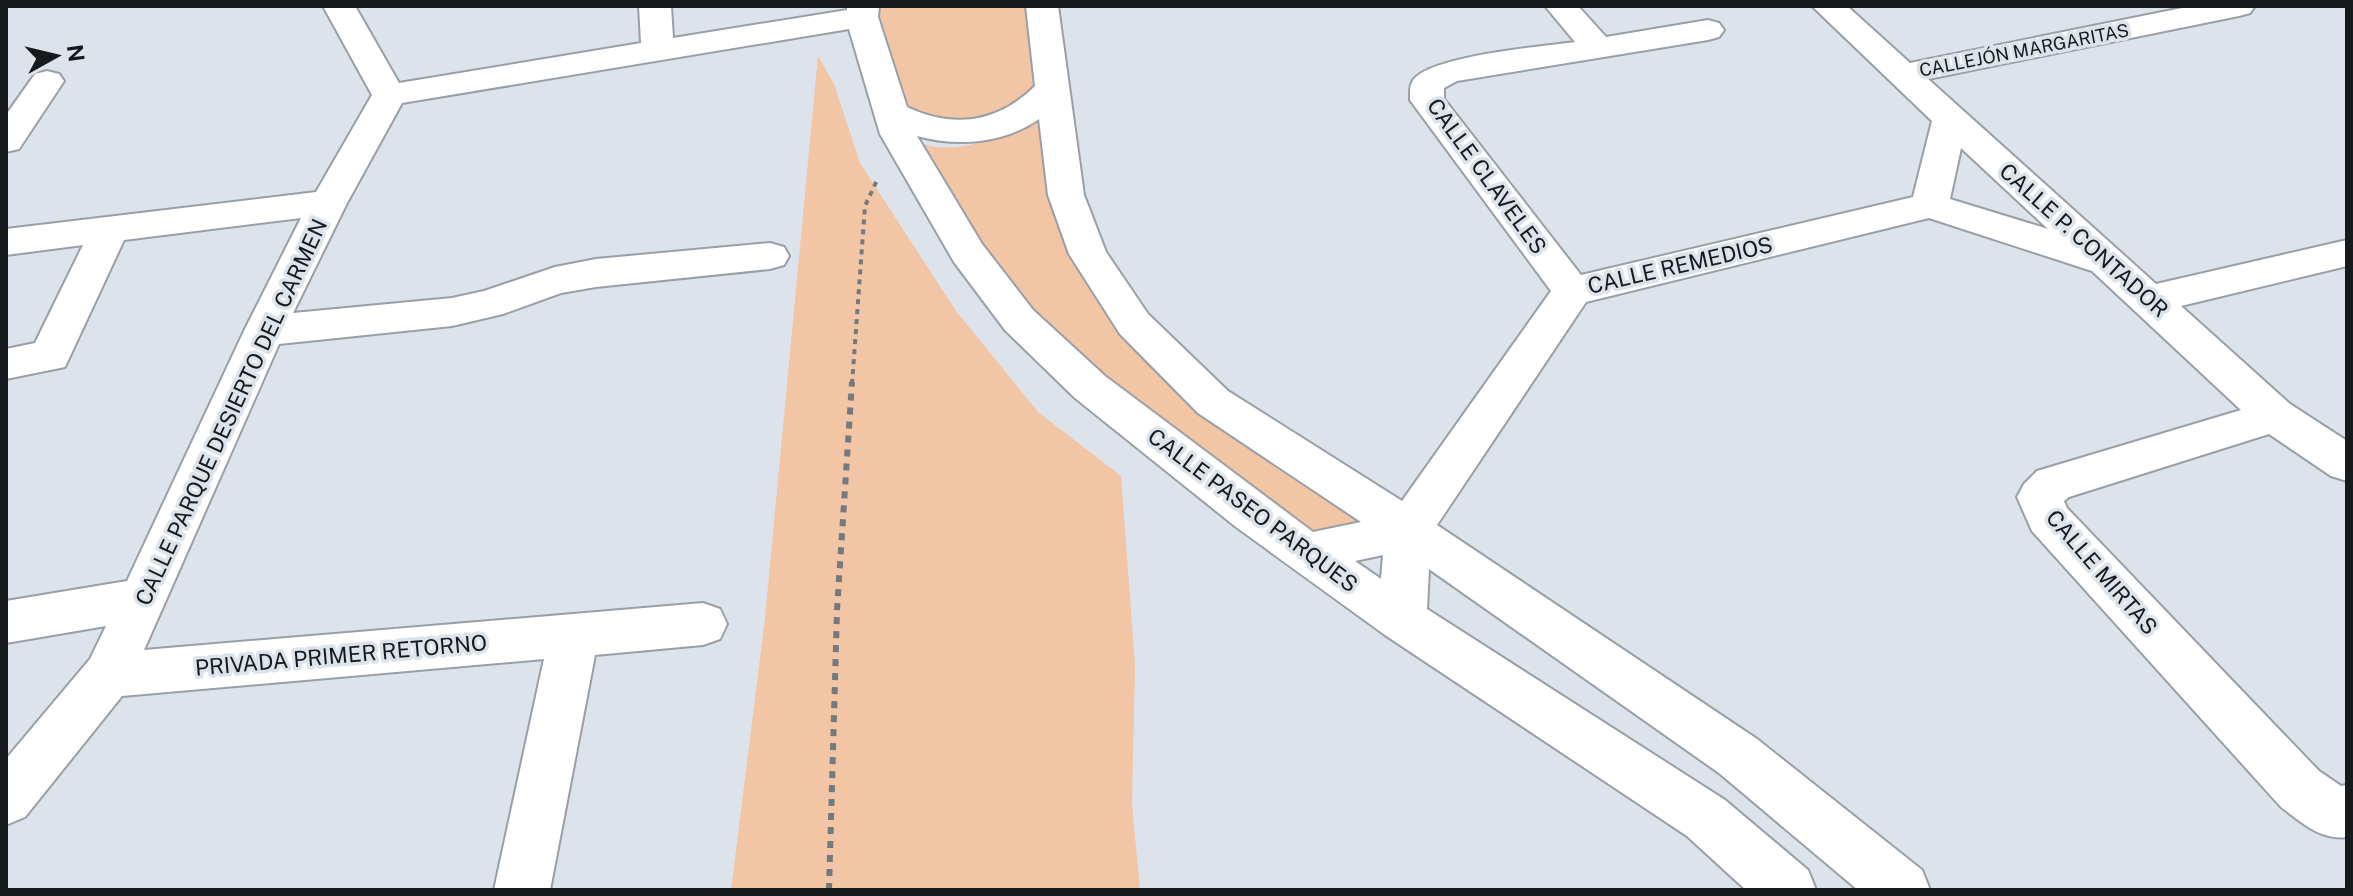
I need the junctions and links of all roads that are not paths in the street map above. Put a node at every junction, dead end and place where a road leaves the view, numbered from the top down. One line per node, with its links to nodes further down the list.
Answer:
1 (339, 6): 14 (street)
2 (655, 6): 10 (street)
3 (1042, 6): 13 (street)
4 (1561, 6): 9 (street)
5 (1828, 6): 11 (street, CALLE P. CONTADOR)
6 (2239, 6): 11 (street, CALLEJÓN MARGARITAS)
7 (863, 12): 10 (street); 16 (street, CALLE PASEO PARQUES)
8 (1708, 30): 9 (street, CALLE CLAVELES)
9 (1598, 48): 25 (street, CALLE CLAVELES)
10 (658, 51): 14 (street)
11 (1903, 74): 15 (street, CALLE P. CONTADOR)
12 (47, 81): 17 (street)
13 (1051, 90): 16 (street); 31 (street)
14 (389, 95): 18 (street, CALLE PARQUE DESIERTO DEL CARMEN)
15 (1950, 118): 19 (street); 24 (street, CALLE P. CONTADOR)
16 (895, 123): 32 (street, CALLE PASEO PARQUES)
17 (6, 141)
18 (328, 203): 20 (street); 27 (street, CALLE PARQUE DESIERTO DEL CARMEN)
19 (1930, 205): 24 (street); 25 (street, CALLE REMEDIOS)
20 (110, 229): 21 (street); 28 (street)
21 (6, 242)
22 (2347, 253): 26 (street)
23 (770, 256): 27 (street)
24 (2108, 262): 26 (street, CALLE P. CONTADOR)
25 (1572, 291): 31 (street, CALLE REMEDIOS)
26 (2149, 300): 29 (street, CALLE P. CONTADOR)
27 (264, 331): 33 (street, CALLE PARQUE DESIERTO DEL CARMEN)
28 (6, 364)
29 (2275, 416): 30 (street, CALLE P. CONTADOR); 40 (street, CALLE MIRTAS)
30 (2347, 464)
31 (1408, 530): 32 (street); 34 (street); 43 (street)
32 (1307, 553): 34 (street, CALLE PASEO PARQUES)
33 (145, 599): 35 (street); 38 (street, CALLE PARQUE DESIERTO DEL CARMEN)
34 (1402, 620): 42 (street, CALLE PASEO PARQUES)
35 (6, 622)
36 (703, 624): 37 (street, PRIVADA PRIMER RETORNO)
37 (574, 635): 38 (street, PRIVADA PRIMER RETORNO); 41 (street)
38 (108, 675): 39 (street, CALLE PARQUE DESIERTO DEL CARMEN)
39 (6, 799)
40 (2347, 811)
41 (522, 890)
42 (1788, 890)
43 (1902, 890)

